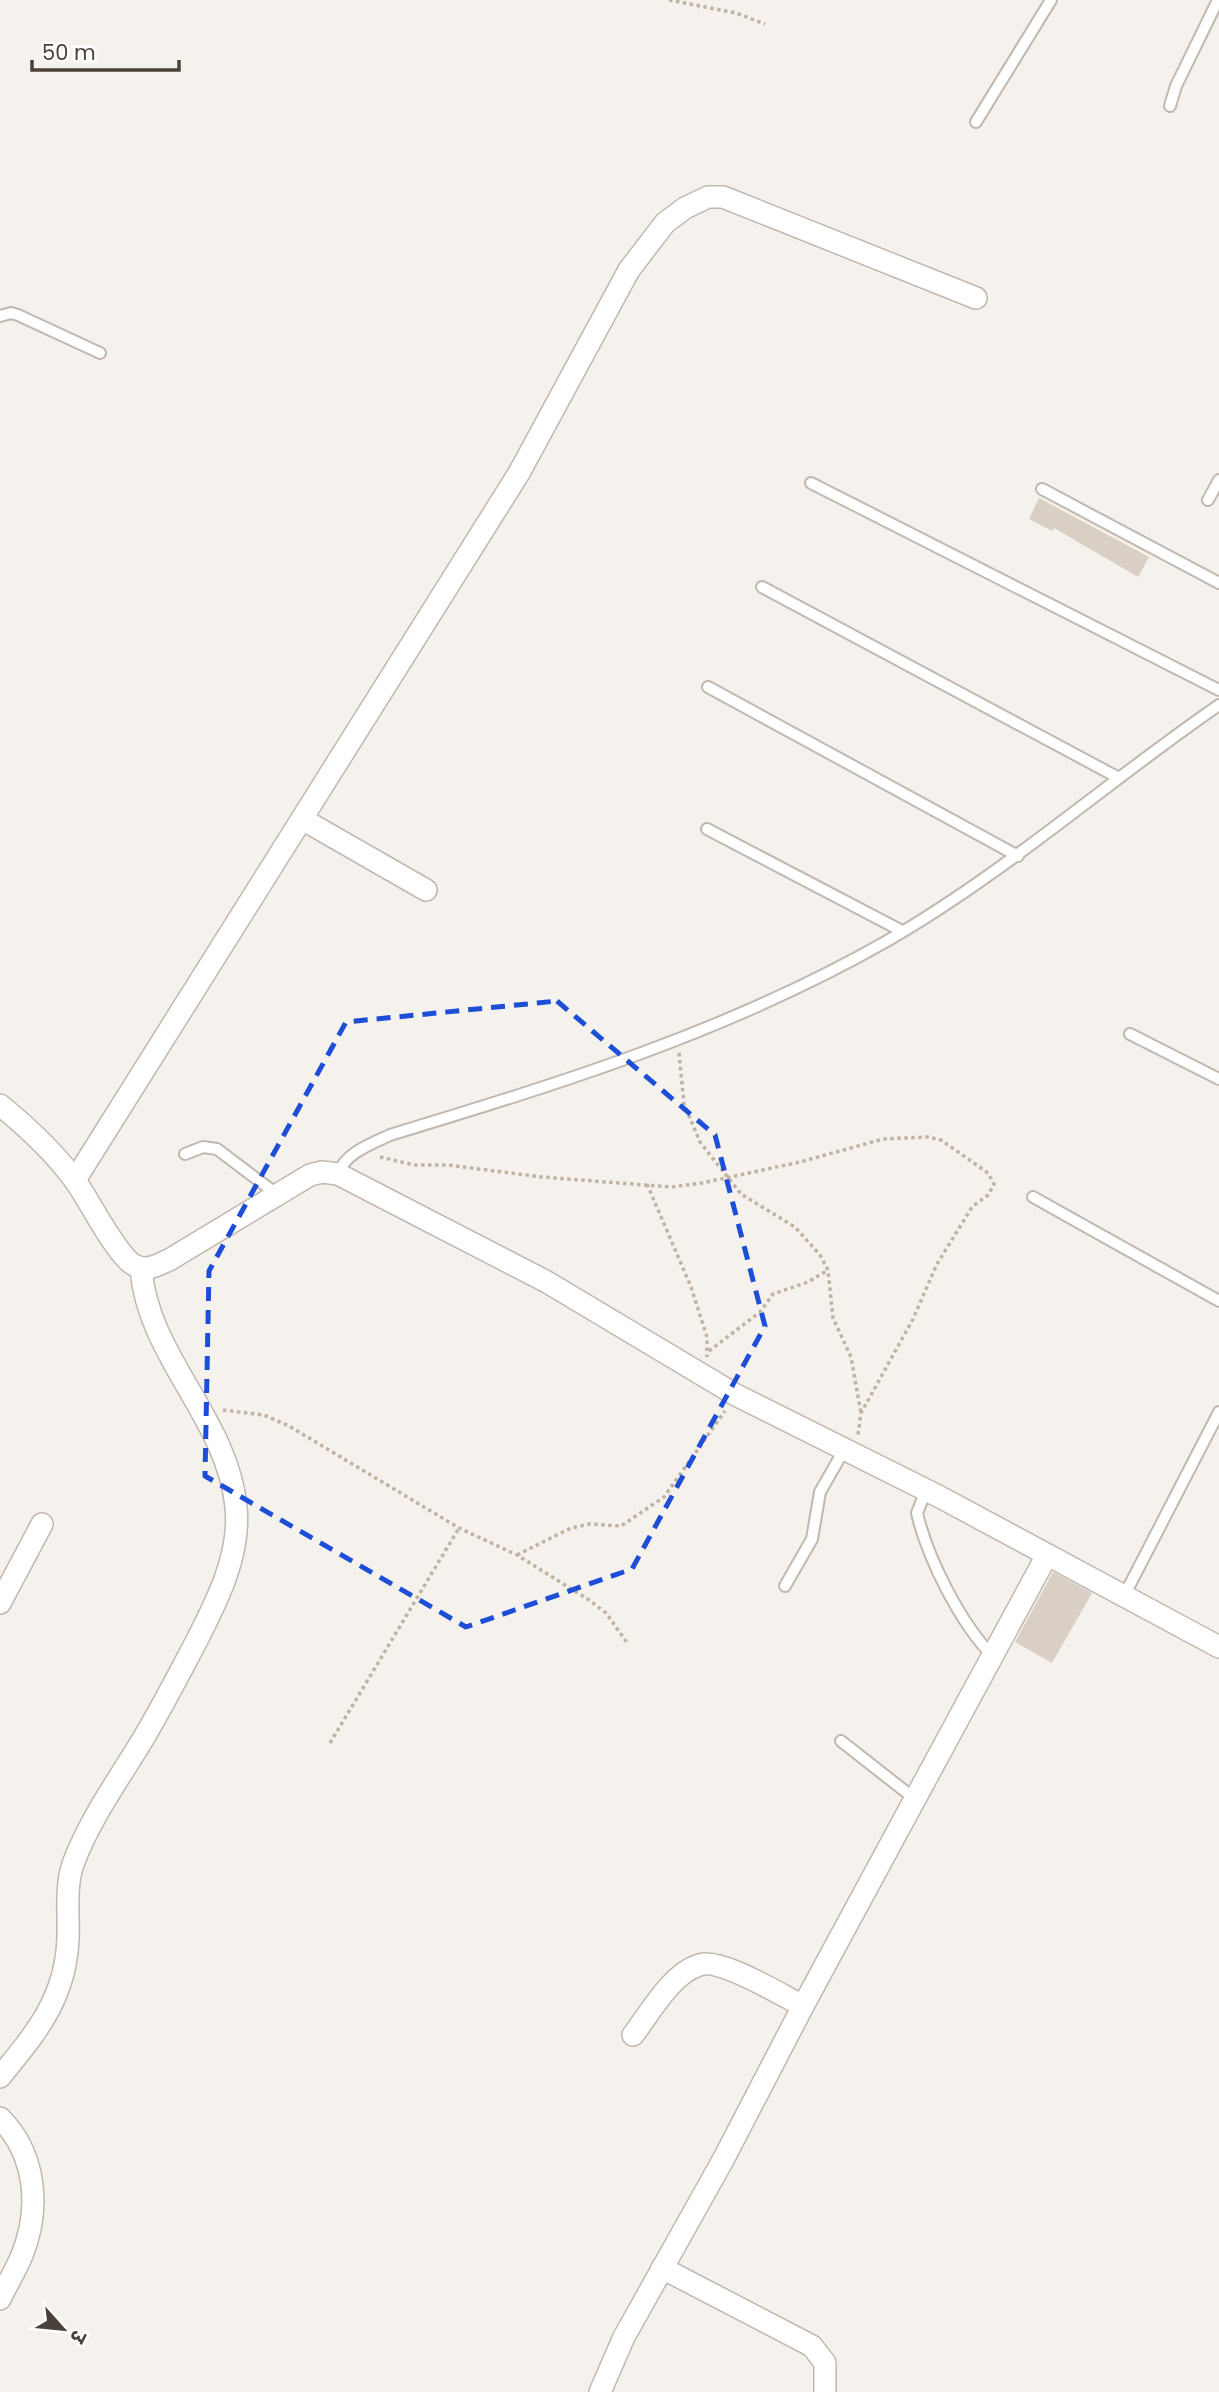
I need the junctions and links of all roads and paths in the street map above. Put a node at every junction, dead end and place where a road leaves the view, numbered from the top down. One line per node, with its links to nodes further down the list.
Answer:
1 (669, 0): 4 (path)
2 (1051, 0): 6 (lane)
3 (1218, 0): 5 (lane)
4 (765, 24)
5 (1170, 106)
6 (976, 121)
7 (976, 298): 20 (street)
8 (0, 316): 9 (lane)
9 (100, 353)
10 (1219, 480): 13 (lane)
11 (811, 483): 17 (lane)
12 (1042, 489): 14 (lane)
13 (1208, 500)
14 (1219, 583)
15 (762, 587): 19 (lane)
16 (708, 687): 22 (lane)
17 (1219, 690)
18 (1219, 705): 19 (lane)
19 (1119, 778): 22 (lane)
20 (302, 819): 23 (street); 33 (street)
21 (707, 829): 24 (lane)
22 (1018, 856): 24 (lane)
23 (426, 890)
24 (902, 931): 26 (lane)
25 (1130, 1034): 27 (lane)
26 (678, 1040): 30 (lane); 32 (path)
27 (1219, 1079)
28 (0, 1105): 33 (street)
29 (185, 1154): 35 (lane)
30 (354, 1154): 31 (lane); 34 (path)
31 (338, 1174): 35 (street); 41 (street)
32 (727, 1178): 34 (path); 38 (path); 45 (path)
33 (75, 1180): 37 (street)
34 (647, 1183): 40 (path)
35 (278, 1195): 37 (street)
36 (1033, 1196): 39 (lane)
37 (141, 1268): 43 (street)
38 (828, 1270): 40 (path); 45 (path)
39 (1219, 1301)
40 (709, 1351): 41 (path)
41 (703, 1372): 42 (street)
42 (736, 1395): 46 (street); 50 (path)
43 (200, 1408): 49 (path); 64 (street)
44 (1219, 1412): 54 (lane)
45 (861, 1413): 46 (path)
46 (851, 1454): 47 (street); 53 (lane)
47 (926, 1490): 51 (street); 58 (lane)
48 (41, 1524): 52 (street)
49 (459, 1528): 50 (path); 60 (path)
50 (517, 1555): 56 (path)
51 (1047, 1555): 54 (street); 58 (street)
52 (7, 1572): 55 (street)
53 (785, 1586)
54 (1124, 1596): 57 (street)
55 (0, 1603)
56 (628, 1644)
57 (1219, 1647)
58 (993, 1656): 61 (street)
59 (841, 1741): 61 (lane)
60 (330, 1743)
61 (915, 1799): 62 (street)
62 (803, 2006): 63 (street); 66 (street)
63 (633, 2035)
64 (0, 2077)
65 (0, 2118): 67 (street)
66 (662, 2268): 68 (street); 69 (street)
67 (0, 2299)
68 (600, 2392)
69 (825, 2392)

